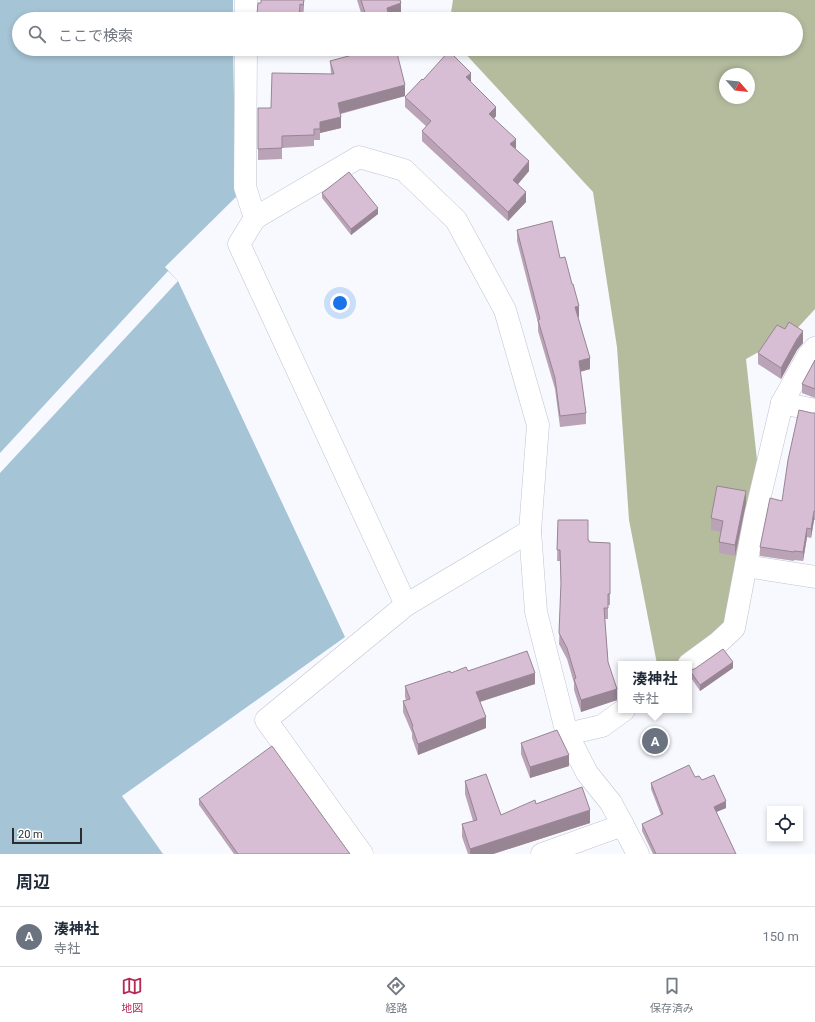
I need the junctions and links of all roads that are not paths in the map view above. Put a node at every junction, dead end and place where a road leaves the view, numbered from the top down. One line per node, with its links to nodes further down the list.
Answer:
1 (246, 0): 2 (street)
2 (246, 12)
3 (246, 56): 4 (street)
4 (255, 218): 8 (street); 11 (street)
5 (815, 348): 6 (street)
6 (782, 403): 7 (street); 9 (street)
7 (815, 410)
8 (530, 531): 11 (street); 14 (street)
9 (746, 566): 10 (street); 12 (street)
10 (815, 577)
11 (406, 605): 16 (street)
12 (692, 662)
13 (620, 713): 14 (street)
14 (567, 734): 15 (street)
15 (623, 825): 17 (street); 18 (street)
16 (362, 854)
17 (542, 854)
18 (638, 854)

